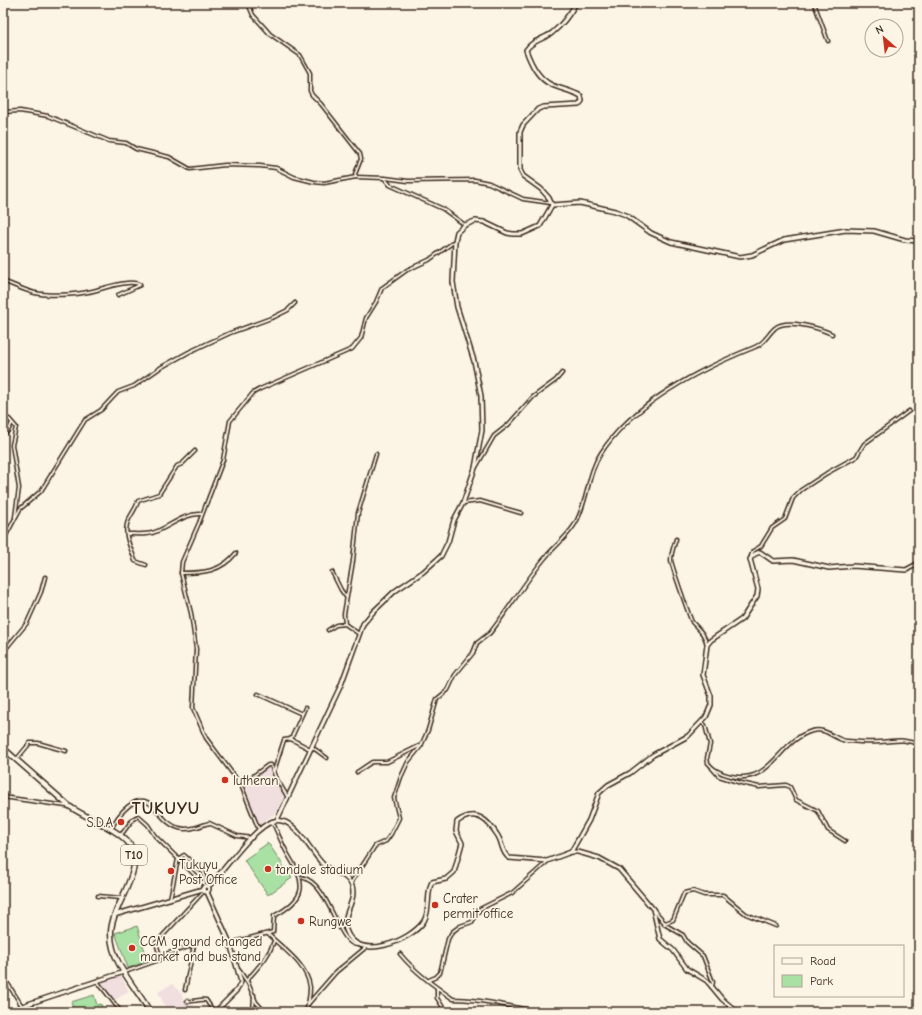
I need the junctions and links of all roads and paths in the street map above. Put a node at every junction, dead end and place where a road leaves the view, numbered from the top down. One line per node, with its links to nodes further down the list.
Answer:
1 (253, 3): 6 (street)
2 (576, 3): 8 (street)
3 (814, 3): 4 (street)
4 (828, 41)
5 (3, 112): 6 (street)
6 (356, 177): 7 (street)
7 (384, 178): 8 (street); 9 (street)
8 (551, 204): 9 (street); 11 (street)
9 (465, 225): 10 (street)
10 (455, 241): 23 (street); 26 (street)
11 (919, 242)
12 (3, 282): 13 (street)
13 (118, 295)
14 (295, 303): 27 (street)
15 (832, 334): 50 (street)
16 (562, 373): 23 (street)
17 (909, 411): 32 (street)
18 (3, 418): 19 (street)
19 (12, 423): 20 (street); 27 (street)
20 (3, 434)
21 (195, 451): 28 (street)
22 (376, 454): 38 (street)
23 (475, 468): 24 (street)
24 (463, 503): 25 (street); 41 (street)
25 (521, 513)
26 (201, 514): 28 (street); 36 (street)
27 (15, 518): 30 (street)
28 (127, 534): 34 (street)
29 (676, 539): 42 (street)
30 (3, 541)
31 (236, 553): 36 (street)
32 (750, 559): 33 (street); 42 (street)
33 (919, 563)
34 (146, 565)
35 (332, 572): 38 (street)
36 (181, 573): 59 (street)
37 (45, 577): 43 (street)
38 (346, 597): 39 (street)
39 (345, 624): 40 (street); 41 (street)
40 (328, 630)
41 (359, 635): 52 (street)
42 (707, 645): 47 (street)
43 (3, 652)
44 (258, 694): 46 (street)
45 (305, 708): 46 (street)
46 (302, 714): 48 (street)
47 (702, 722): 56 (street); 70 (street)
48 (291, 739): 52 (street); 57 (street)
49 (919, 744): 56 (street)
50 (421, 746): 58 (street); 74 (street)
51 (3, 748): 55 (highway, T10)
52 (310, 748): 54 (street); 61 (street)
53 (66, 751): 55 (street)
54 (327, 758)
55 (16, 760): 62 (highway, T10)
56 (711, 767): 69 (street)
57 (273, 772): 59 (street); 61 (street)
58 (357, 772)
59 (241, 785): 66 (street)
60 (3, 797): 62 (street)
61 (288, 797): 63 (street)
62 (69, 806): 65 (highway, T10)
63 (277, 820): 64 (street); 74 (street)
64 (272, 821): 66 (street); 73 (street)
65 (111, 830): 67 (highway, T10); 68 (street)
66 (259, 830): 68 (street)
67 (121, 836): 71 (street); 77 (highway, T10)
68 (252, 838): 75 (street)
69 (845, 841)
70 (571, 852): 72 (street); 79 (street)
71 (178, 859): 75 (street); 75 (street); 78 (street)
72 (547, 862): 87 (street); 95 (street)
73 (301, 877): 83 (street); 86 (street)
74 (351, 883): 86 (street)
75 (205, 888): 78 (street); 85 (street); 89 (street)
76 (98, 896): 77 (street)
77 (121, 898): 80 (highway, T10)
78 (169, 899): 80 (street)
79 (653, 909): 81 (street); 96 (street)
80 (114, 915): 91 (highway, T10)
81 (661, 919): 82 (street); 96 (street)
82 (776, 926)
83 (268, 934): 84 (street); 85 (street)
84 (274, 940): 94 (street); 101 (street)
85 (230, 943): 90 (street)
86 (358, 945): 87 (street)
87 (365, 948): 101 (street)
88 (400, 954): 95 (street)
89 (160, 956): 91 (street); 98 (street)
90 (239, 970): 94 (street); 103 (street)
91 (124, 972): 93 (street); 106 (highway, T10)
92 (3, 976): 102 (street)
93 (97, 980): 102 (street); 105 (street)
94 (246, 980): 99 (street)
95 (429, 980): 97 (street)
96 (712, 986): 114 (street)
97 (437, 988): 112 (street); 113 (street)
98 (185, 990)
99 (254, 994): 109 (street); 110 (street)
100 (187, 1001): 107 (street)
101 (308, 1005): 111 (street)
102 (22, 1006): 104 (street)
103 (221, 1006): 107 (street); 108 (street)
104 (9, 1012)
105 (121, 1012)
106 (150, 1012)
107 (214, 1012)
108 (221, 1012)
109 (253, 1012)
110 (265, 1012)
111 (306, 1012)
112 (446, 1012)
113 (537, 1012)
114 (737, 1012)

